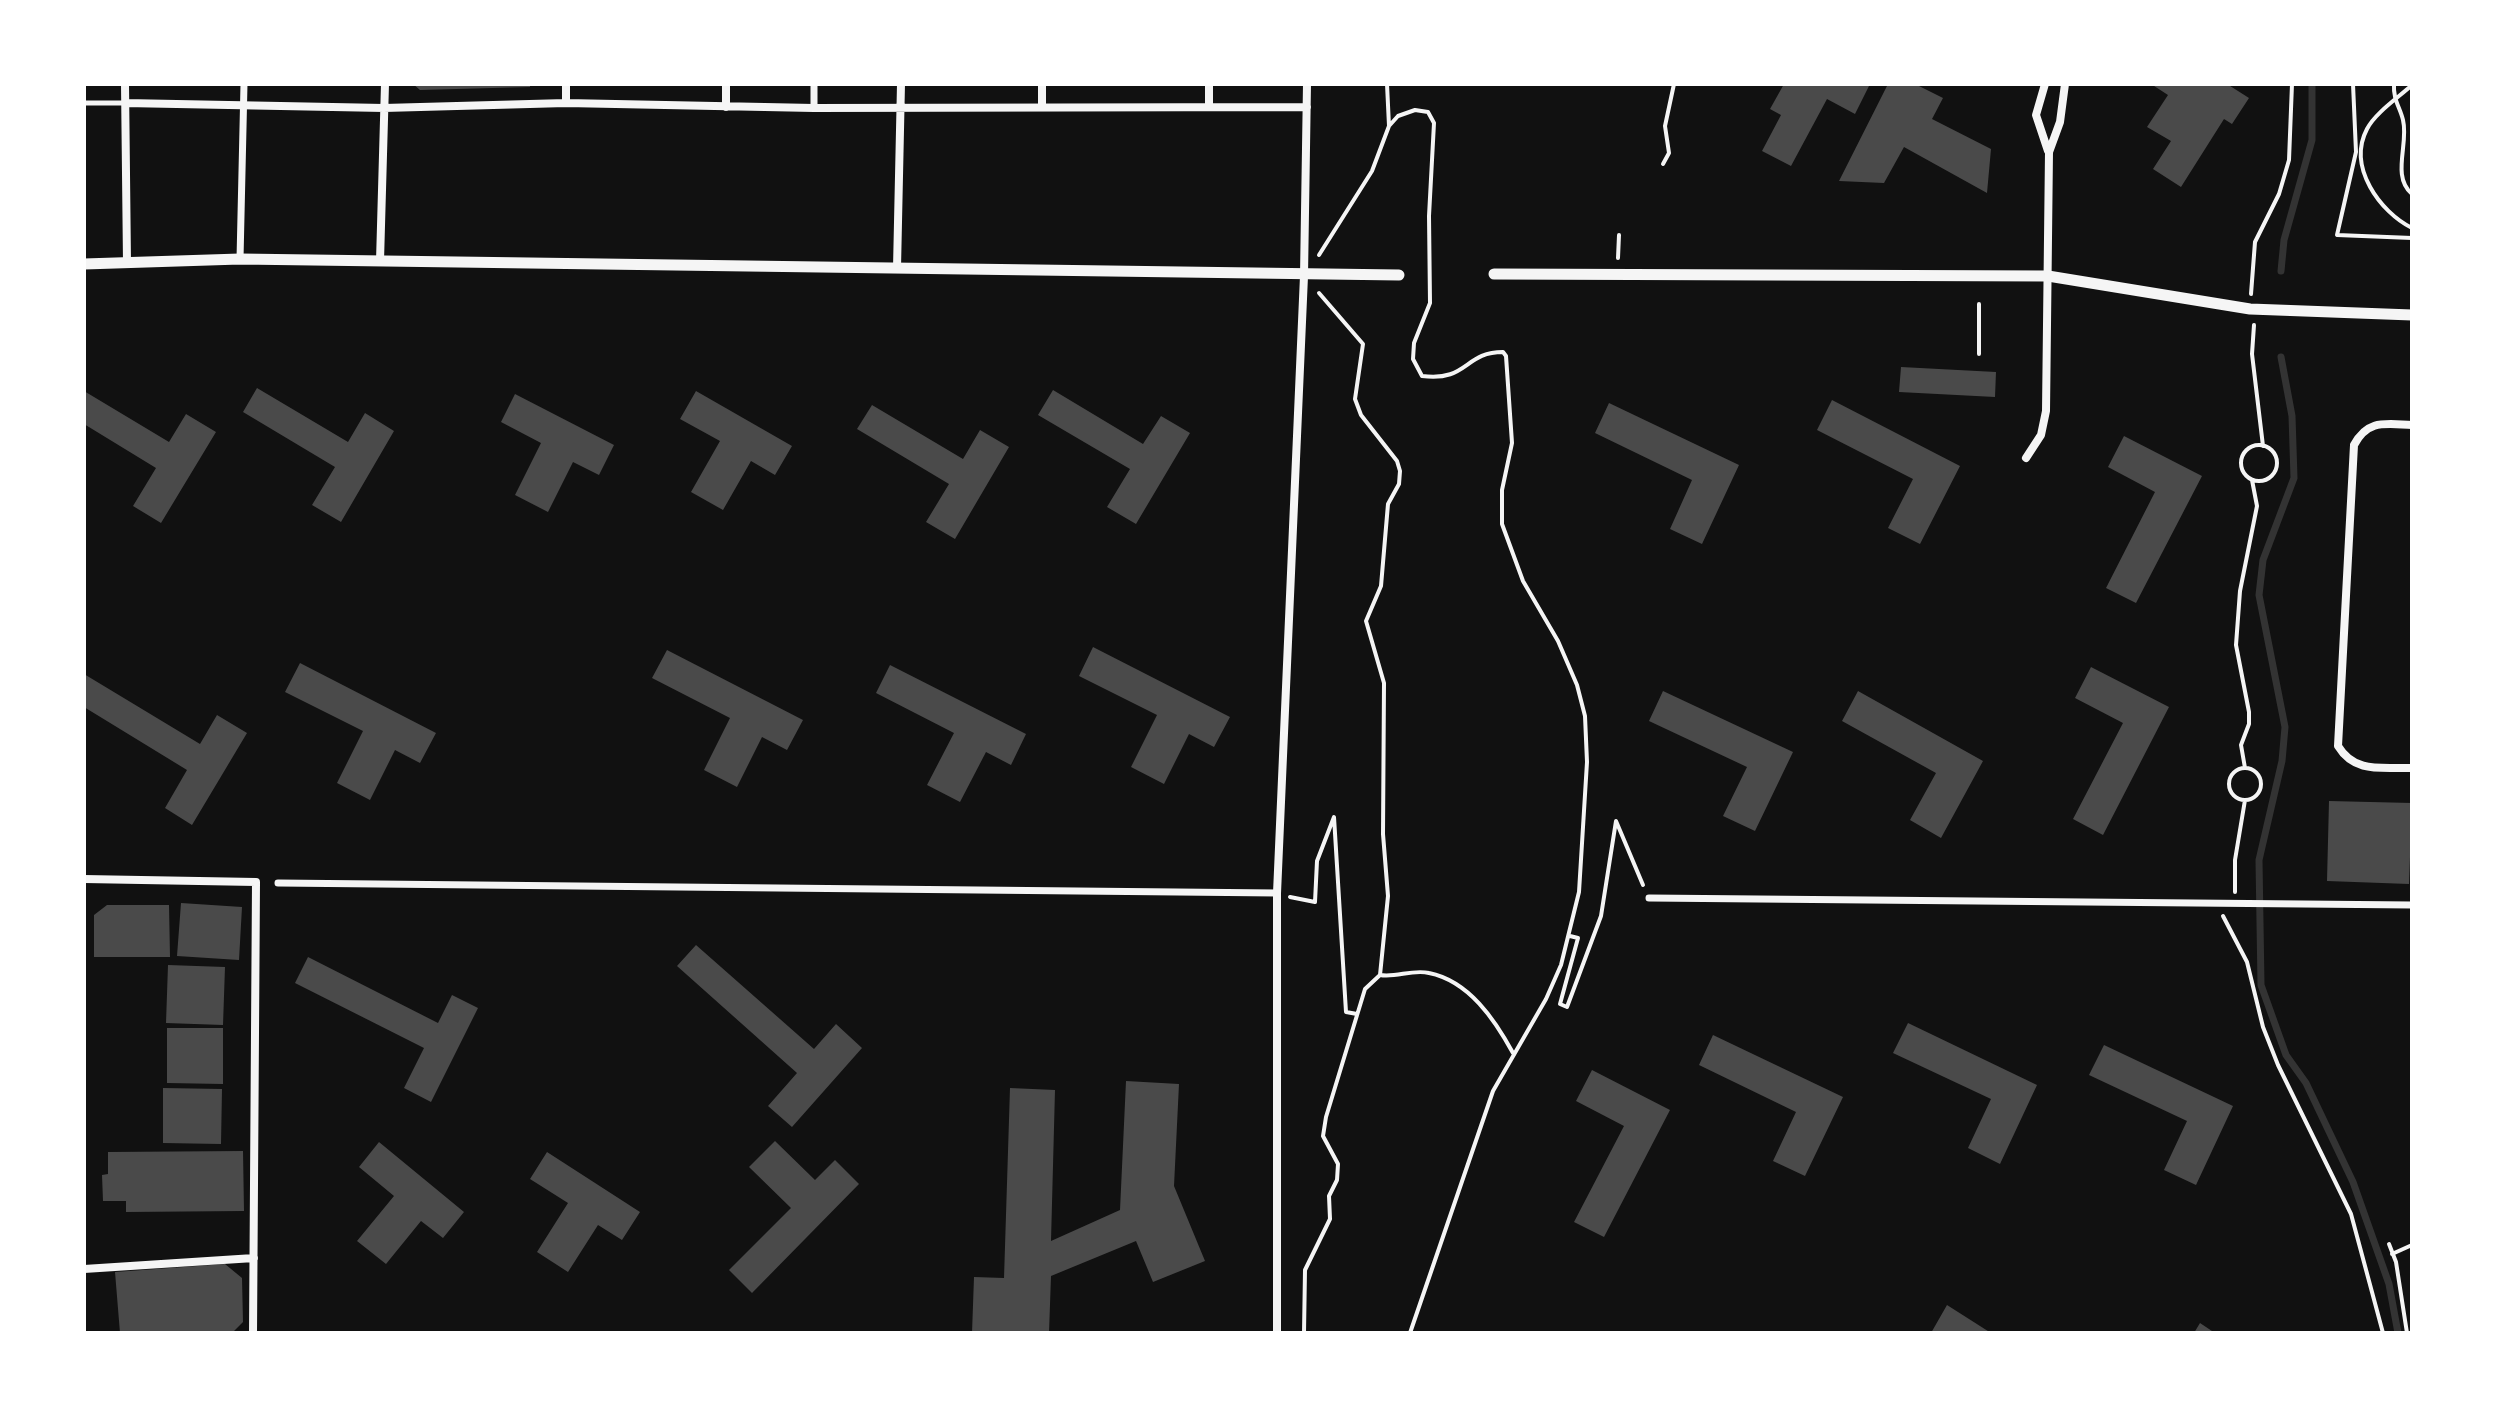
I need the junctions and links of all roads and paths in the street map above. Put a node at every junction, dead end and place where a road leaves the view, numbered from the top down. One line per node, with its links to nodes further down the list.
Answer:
1 (125, 84): 21 (street)
2 (244, 84): 23 (street)
3 (385, 84): 29 (street)
4 (566, 84): 22 (street)
5 (726, 84): 25 (street)
6 (814, 84): 30 (street)
7 (901, 84): 26 (street)
8 (1042, 84): 24 (street)
9 (1209, 84): 27 (street)
10 (1307, 84): 28 (street)
11 (1387, 84): 31 (path)
12 (1674, 84): 35 (path)
13 (2045, 84): 32 (street)
14 (2065, 84): 32 (street)
15 (2292, 84): 52 (path)
16 (2353, 84): 33 (path)
17 (2394, 85): 19 (path); 36 (path)
18 (2412, 85): 34 (path)
19 (2386, 86)
20 (84, 103): 21 (lane)
21 (125, 103): 23 (street); 43 (street)
22 (566, 103): 25 (street); 29 (street)
23 (244, 104): 29 (street); 41 (street)
24 (1042, 106): 26 (street); 27 (street)
25 (726, 107): 30 (street)
26 (901, 107): 30 (street); 45 (street)
27 (1209, 107): 28 (street)
28 (1307, 107): 49 (street)
29 (384, 108): 42 (street)
30 (814, 108)
31 (1389, 126): 37 (path); 72 (path)
32 (2049, 152): 50 (street)
33 (2356, 152): 34 (path); 40 (path)
34 (2363, 152): 38 (path)
35 (1663, 164)
36 (2412, 194)
37 (1351, 206)
38 (2412, 228)
39 (1619, 235): 46 (path)
40 (2412, 238)
41 (240, 259): 42 (street); 43 (street)
42 (380, 261): 45 (street)
43 (127, 263): 44 (street)
44 (84, 264)
45 (897, 268): 49 (street)
46 (1618, 272): 47 (street); 50 (street)
47 (1494, 274)
48 (1399, 275): 49 (street)
49 (1304, 276): 67 (street)
50 (2048, 276): 52 (street); 59 (street)
51 (1979, 304): 56 (path)
52 (2250, 309): 53 (street)
53 (2412, 315)
54 (1363, 344): 73 (path)
55 (2253, 344): 58 (path)
56 (1979, 354)
57 (2412, 425): 62 (street)
58 (2263, 446): 60 (path); 60 (path)
59 (2026, 458)
60 (2252, 480): 61 (path)
61 (2245, 768): 63 (path); 63 (path)
62 (2412, 768)
63 (2245, 800): 66 (path)
64 (84, 879): 79 (street)
65 (278, 883): 67 (street)
66 (2235, 885)
67 (1277, 893): 82 (street)
68 (1649, 898): 70 (street); 72 (path)
69 (1309, 903): 74 (path)
70 (2412, 905)
71 (2223, 919): 85 (path)
72 (1570, 936): 75 (path)
73 (1380, 975): 74 (path); 75 (path)
74 (1357, 1014): 83 (path)
75 (1513, 1053): 84 (path)
76 (2389, 1244): 78 (path)
77 (2412, 1245): 78 (path)
78 (2392, 1254): 86 (path)
79 (254, 1258): 80 (street); 81 (street)
80 (84, 1269)
81 (253, 1333)
82 (1277, 1333)
83 (1304, 1333)
84 (1410, 1333)
85 (2383, 1333)
86 (2407, 1333)

